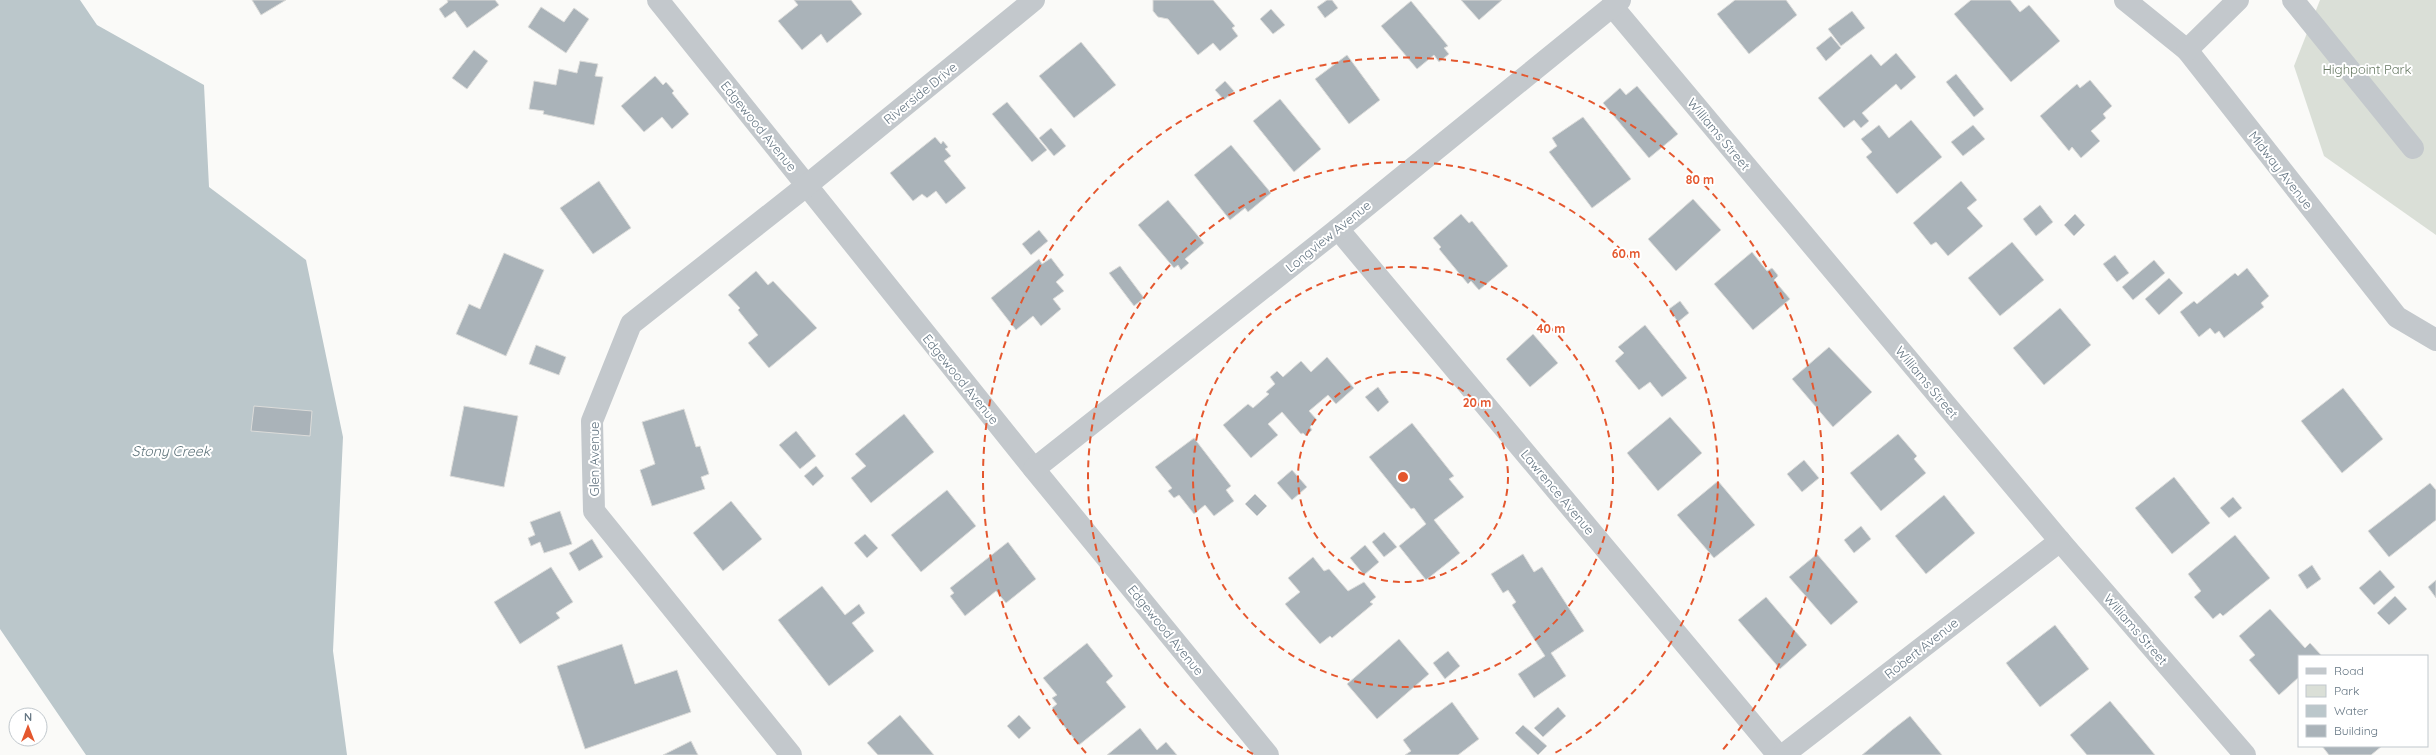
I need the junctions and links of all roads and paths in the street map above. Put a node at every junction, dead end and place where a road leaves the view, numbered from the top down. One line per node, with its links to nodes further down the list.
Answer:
1 (658, 0): 9 (street, Edgewood Avenue)
2 (1034, 0): 9 (street, Riverside Drive)
3 (2125, 0): 7 (street, Midway Avenue)
4 (2238, 0): 7 (street)
5 (2293, 0): 8 (street)
6 (1616, 3): 10 (street, Longview Avenue); 13 (street, Williams Street)
7 (2187, 50): 11 (street, Midway Avenue)
8 (2413, 148)
9 (806, 186): 12 (street, Edgewood Avenue); 14 (street, Glen Avenue)
10 (1338, 229): 12 (street, Longview Avenue); 16 (street, Lawrence Avenue)
11 (2436, 340)
12 (1034, 469): 15 (street, Edgewood Avenue)
13 (2060, 541): 17 (street, Robert Avenue); 18 (street, Williams Street)
14 (790, 755)
15 (1268, 755)
16 (1778, 755)
17 (1783, 755)
18 (2246, 755)

